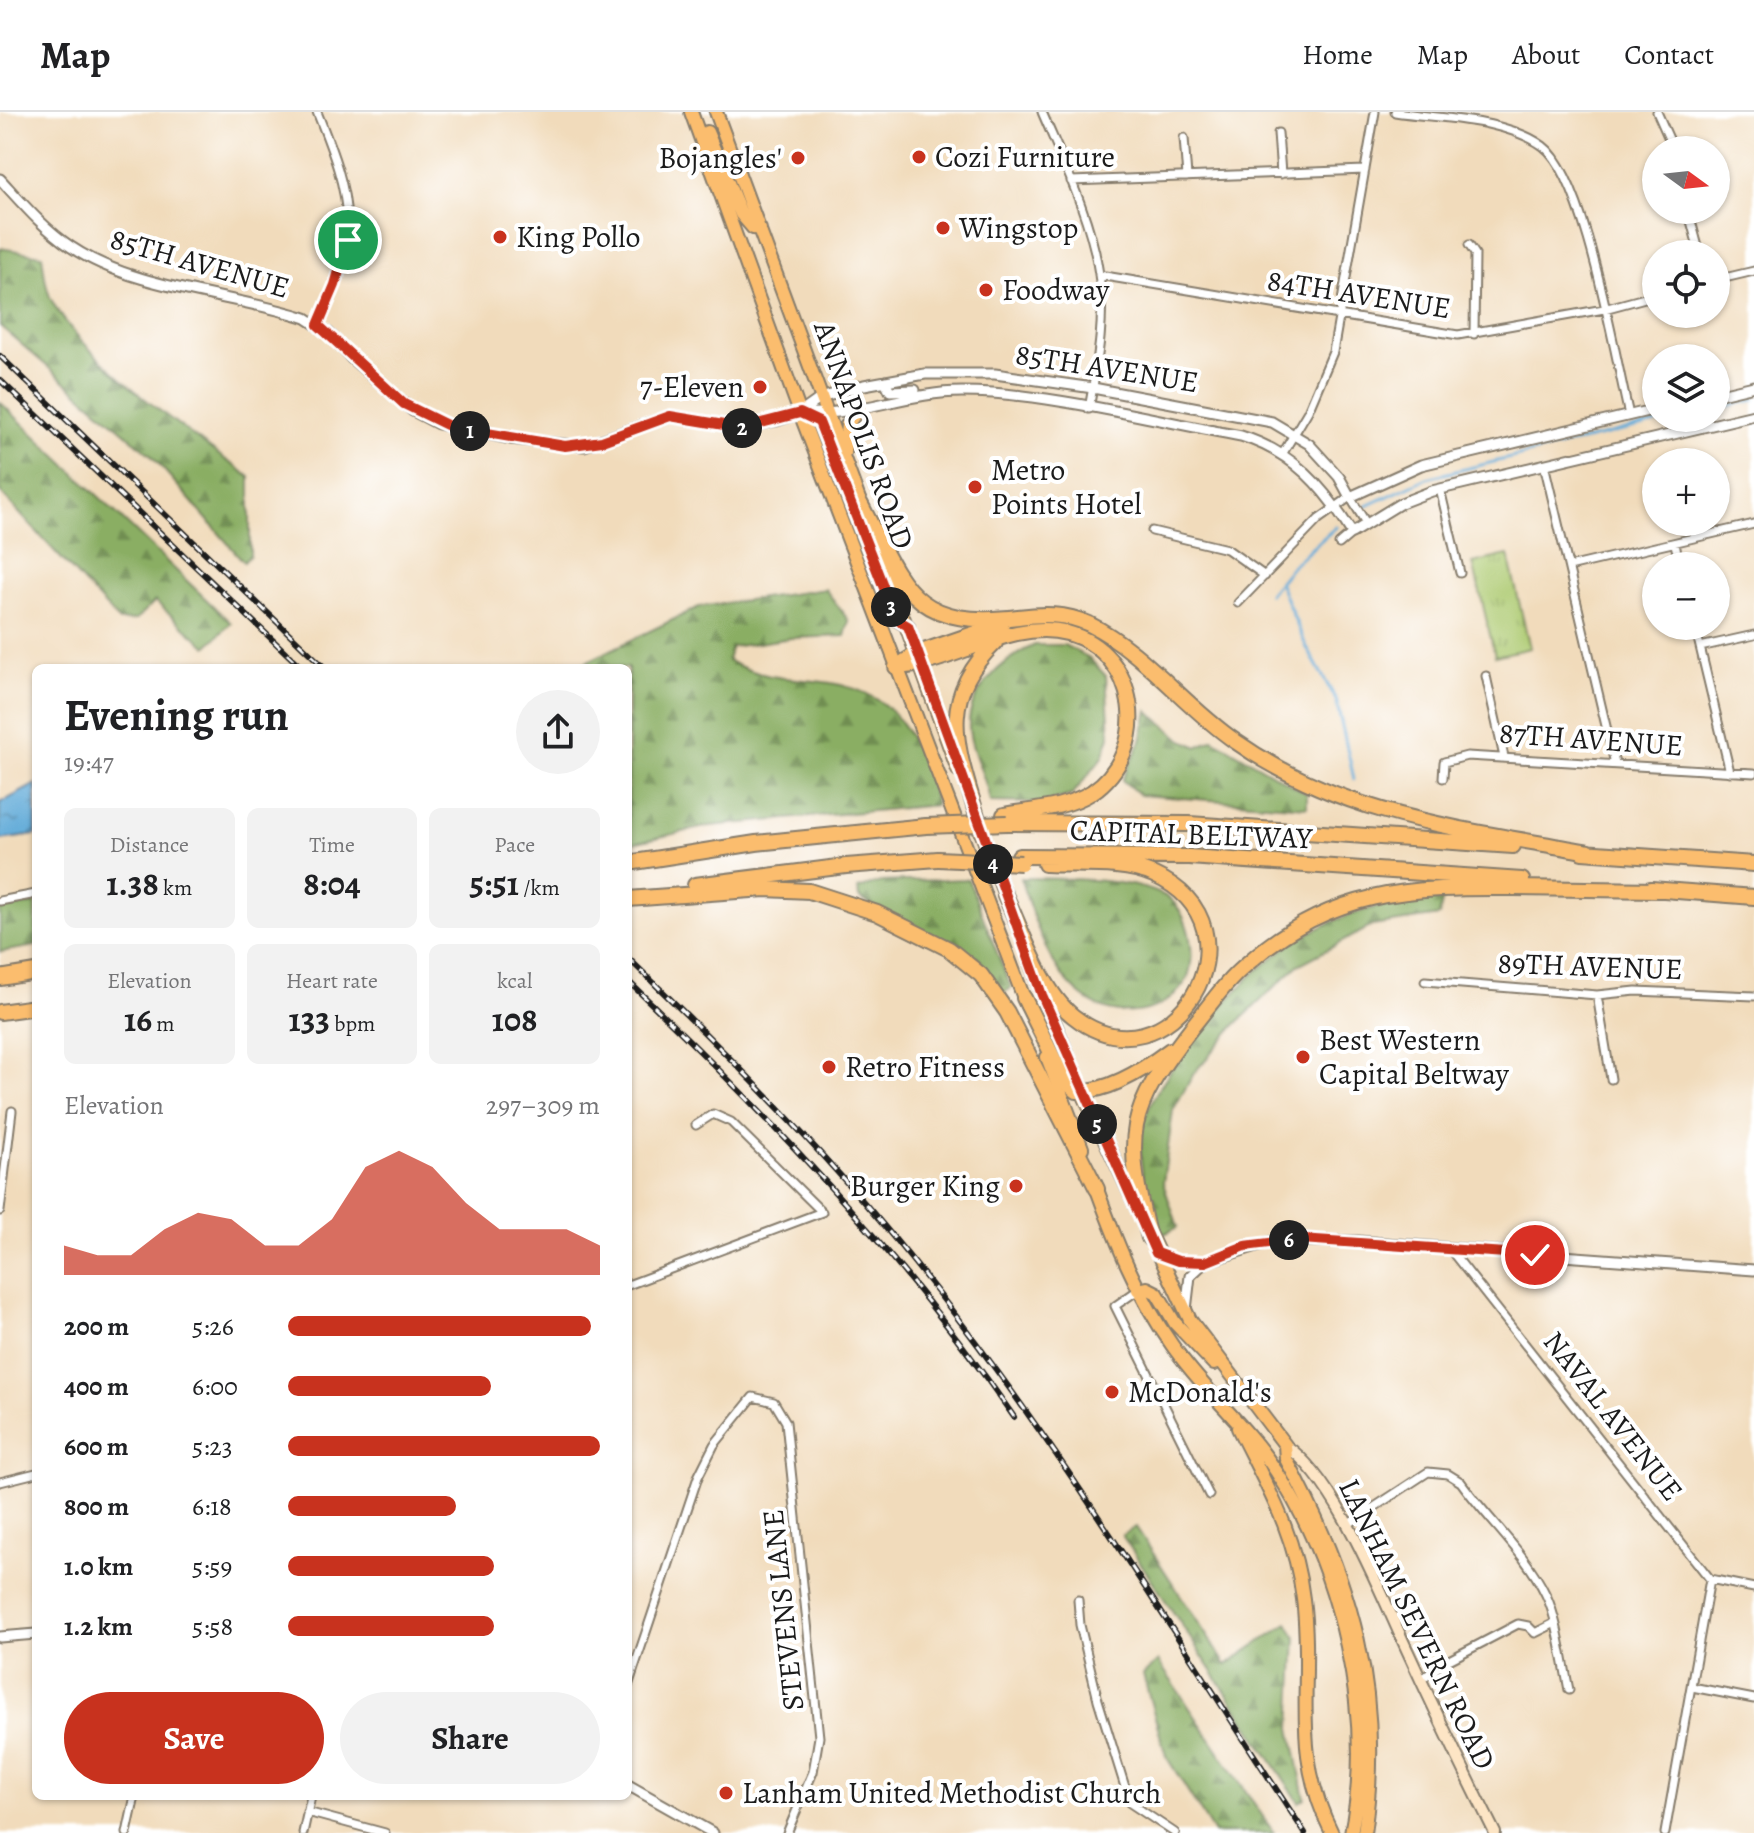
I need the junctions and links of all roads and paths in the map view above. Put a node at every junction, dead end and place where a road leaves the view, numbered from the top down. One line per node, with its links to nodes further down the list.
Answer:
1 (317, 112): 24 (street)
2 (693, 112): 16 (main road); 35 (main road, ANNAPOLIS ROAD)
3 (716, 112): 16 (main road, ANNAPOLIS ROAD)
4 (1042, 112): 15 (street)
5 (1375, 112): 11 (street)
6 (1395, 112): 22 (street)
7 (1657, 112): 9 (street)
8 (1278, 133): 12 (street)
9 (1668, 136)
10 (1184, 138): 13 (street)
11 (1365, 170): 12 (street); 23 (street)
12 (1281, 174): 13 (street)
13 (1187, 177): 15 (street)
14 (0, 179): 24 (street, 85TH AVENUE)
15 (1071, 181): 19 (street)
16 (760, 229): 31 (main road, ANNAPOLIS ROAD)
17 (1469, 245): 25 (street)
18 (1754, 271): 20 (street)
19 (1099, 275): 23 (street, 84TH AVENUE); 28 (street)
20 (1730, 277)
21 (1642, 299): 22 (street, 84TH AVENUE)
22 (1604, 309): 25 (street, 84TH AVENUE); 37 (street)
23 (1341, 316): 25 (street, 84TH AVENUE); 39 (street)
24 (318, 325): 35 (street, 85TH AVENUE)
25 (1474, 334)
26 (885, 381): 28 (street, 85TH AVENUE); 30 (street); 31 (street, 85TH AVENUE)
27 (1754, 386): 29 (street)
28 (1093, 388): 33 (street); 39 (street, 85TH AVENUE)
29 (1730, 392)
30 (933, 393): 32 (street, 85TH AVENUE); 33 (street, 85TH AVENUE)
31 (821, 398): 35 (street, 85TH AVENUE); 36 (main road, ANNAPOLIS ROAD)
32 (859, 408): 36 (street, 85TH AVENUE); 41 (main road)
33 (1089, 409): 40 (street, 85TH AVENUE)
34 (1642, 412): 37 (street)
35 (800, 413): 36 (street, 85TH AVENUE); 59 (main road); 65 (main road, ANNAPOLIS ROAD)
36 (826, 414): 41 (main road, ANNAPOLIS ROAD)
37 (1629, 415): 44 (street)
38 (1754, 415): 42 (street)
39 (1295, 433): 40 (street); 44 (street, 85TH AVENUE)
40 (1283, 453): 46 (street, 85TH AVENUE)
41 (844, 460): 45 (main road, ANNAPOLIS ROAD)
42 (1544, 464): 43 (street); 54 (street)
43 (1440, 489): 47 (street); 55 (street)
44 (1350, 497): 46 (street); 47 (street, 85TH AVENUE)
45 (860, 503): 58 (highway); 59 (main road, ANNAPOLIS ROAD)
46 (1336, 506): 50 (street, 85TH AVENUE); 56 (street)
47 (1366, 523): 50 (street)
48 (1754, 524): 52 (street)
49 (1152, 531): 56 (street)
50 (1352, 533): 51 (street)
51 (1339, 544)
52 (1675, 544): 53 (street); 54 (street)
53 (1677, 552)
54 (1569, 567): 68 (street)
55 (1460, 573)
56 (1265, 576): 57 (street)
57 (1238, 603)
58 (1018, 617): 64 (highway); 74 (highway)
59 (908, 626): 64 (main road, ANNAPOLIS ROAD)
60 (1754, 635): 63 (street)
61 (998, 640): 64 (highway); 72 (highway); 73 (highway)
62 (1698, 640): 63 (street)
63 (1700, 647): 69 (street)
64 (921, 660): 65 (highway); 73 (main road, ANNAPOLIS ROAD)
65 (896, 667): 90 (main road, ANNAPOLIS ROAD)
66 (1486, 676): 67 (street)
67 (1504, 757): 68 (street, 87TH AVENUE); 71 (street, 87TH AVENUE)
68 (1615, 764): 69 (street, 87TH AVENUE)
69 (1730, 772): 70 (street, 87TH AVENUE)
70 (1754, 773)
71 (1443, 778)
72 (1005, 819): 74 (highway, CAPITAL BELTWAY); 76 (highway, CAPITAL BELTWAY, bridge)
73 (981, 831): 80 (main road, ANNAPOLIS ROAD)
74 (1589, 852): 77 (highway, CAPITAL BELTWAY)
75 (1020, 859): 78 (highway, CAPITAL BELTWAY); 80 (highway); 81 (highway, CAPITAL BELTWAY, bridge)
76 (632, 862)
77 (1754, 864)
78 (1659, 890): 82 (highway, CAPITAL BELTWAY); 93 (highway)
79 (32, 895): 84 (street)
80 (1005, 895): 95 (main road, ANNAPOLIS ROAD)
81 (632, 897)
82 (1754, 897)
83 (632, 898): 98 (highway)
84 (0, 901)
85 (32, 972): 86 (highway)
86 (0, 976)
87 (1425, 981): 88 (street, 89TH AVENUE)
88 (1597, 995): 89 (street, 89TH AVENUE); 94 (street)
89 (1754, 996)
90 (1024, 998): 95 (highway); 98 (main road, ANNAPOLIS ROAD)
91 (32, 1008): 92 (highway)
92 (0, 1012)
93 (1180, 1042): 95 (highway); 100 (highway)
94 (1611, 1079)
95 (1082, 1091): 100 (main road, ANNAPOLIS ROAD)
96 (12, 1111): 99 (street)
97 (696, 1125): 105 (street)
98 (1097, 1189): 106 (main road, ANNAPOLIS ROAD)
99 (0, 1211)
100 (1149, 1238): 102 (main road, ANNAPOLIS ROAD)
101 (1449, 1248): 103 (street); 104 (street); 115 (street, NAVAL AVENUE)
102 (1156, 1253): 103 (street); 107 (main road, ANNAPOLIS ROAD)
103 (1205, 1262): 107 (street)
104 (1754, 1270)
105 (632, 1283)
106 (1138, 1290): 108 (main road); 109 (main road, ANNAPOLIS ROAD); 113 (street)
107 (1186, 1314): 108 (main road, ANNAPOLIS ROAD)
108 (1235, 1382): 110 (main road, ANNAPOLIS ROAD)
109 (1235, 1422): 130 (main road, ANNAPOLIS ROAD); 137 (main road)
110 (1285, 1445): 114 (main road, LANHAM SEVERN ROAD); 130 (main road, ANNAPOLIS ROAD)
111 (32, 1474): 112 (street)
112 (0, 1482)
113 (1209, 1495)
114 (1347, 1525): 118 (street); 122 (main road, LANHAM SEVERN ROAD)
115 (1710, 1579): 116 (street); 123 (street)
116 (1754, 1588)
117 (1078, 1600): 136 (street)
118 (1553, 1624): 122 (street); 124 (street)
119 (32, 1634): 120 (street)
120 (0, 1637)
121 (632, 1674): 135 (street, STEVENS LANE)
122 (1420, 1680): 138 (main road, LANHAM SEVERN ROAD)
123 (1692, 1687): 125 (street); 139 (street)
124 (1569, 1690)
125 (1754, 1699)
126 (632, 1787): 134 (street)
127 (134, 1800): 131 (street)
128 (310, 1800): 129 (street)
129 (307, 1812): 132 (street); 133 (street)
130 (1356, 1832)
131 (127, 1833)
132 (303, 1833)
133 (385, 1833)
134 (713, 1833)
135 (787, 1833)
136 (1175, 1833)
137 (1332, 1833)
138 (1495, 1833)
139 (1665, 1833)

